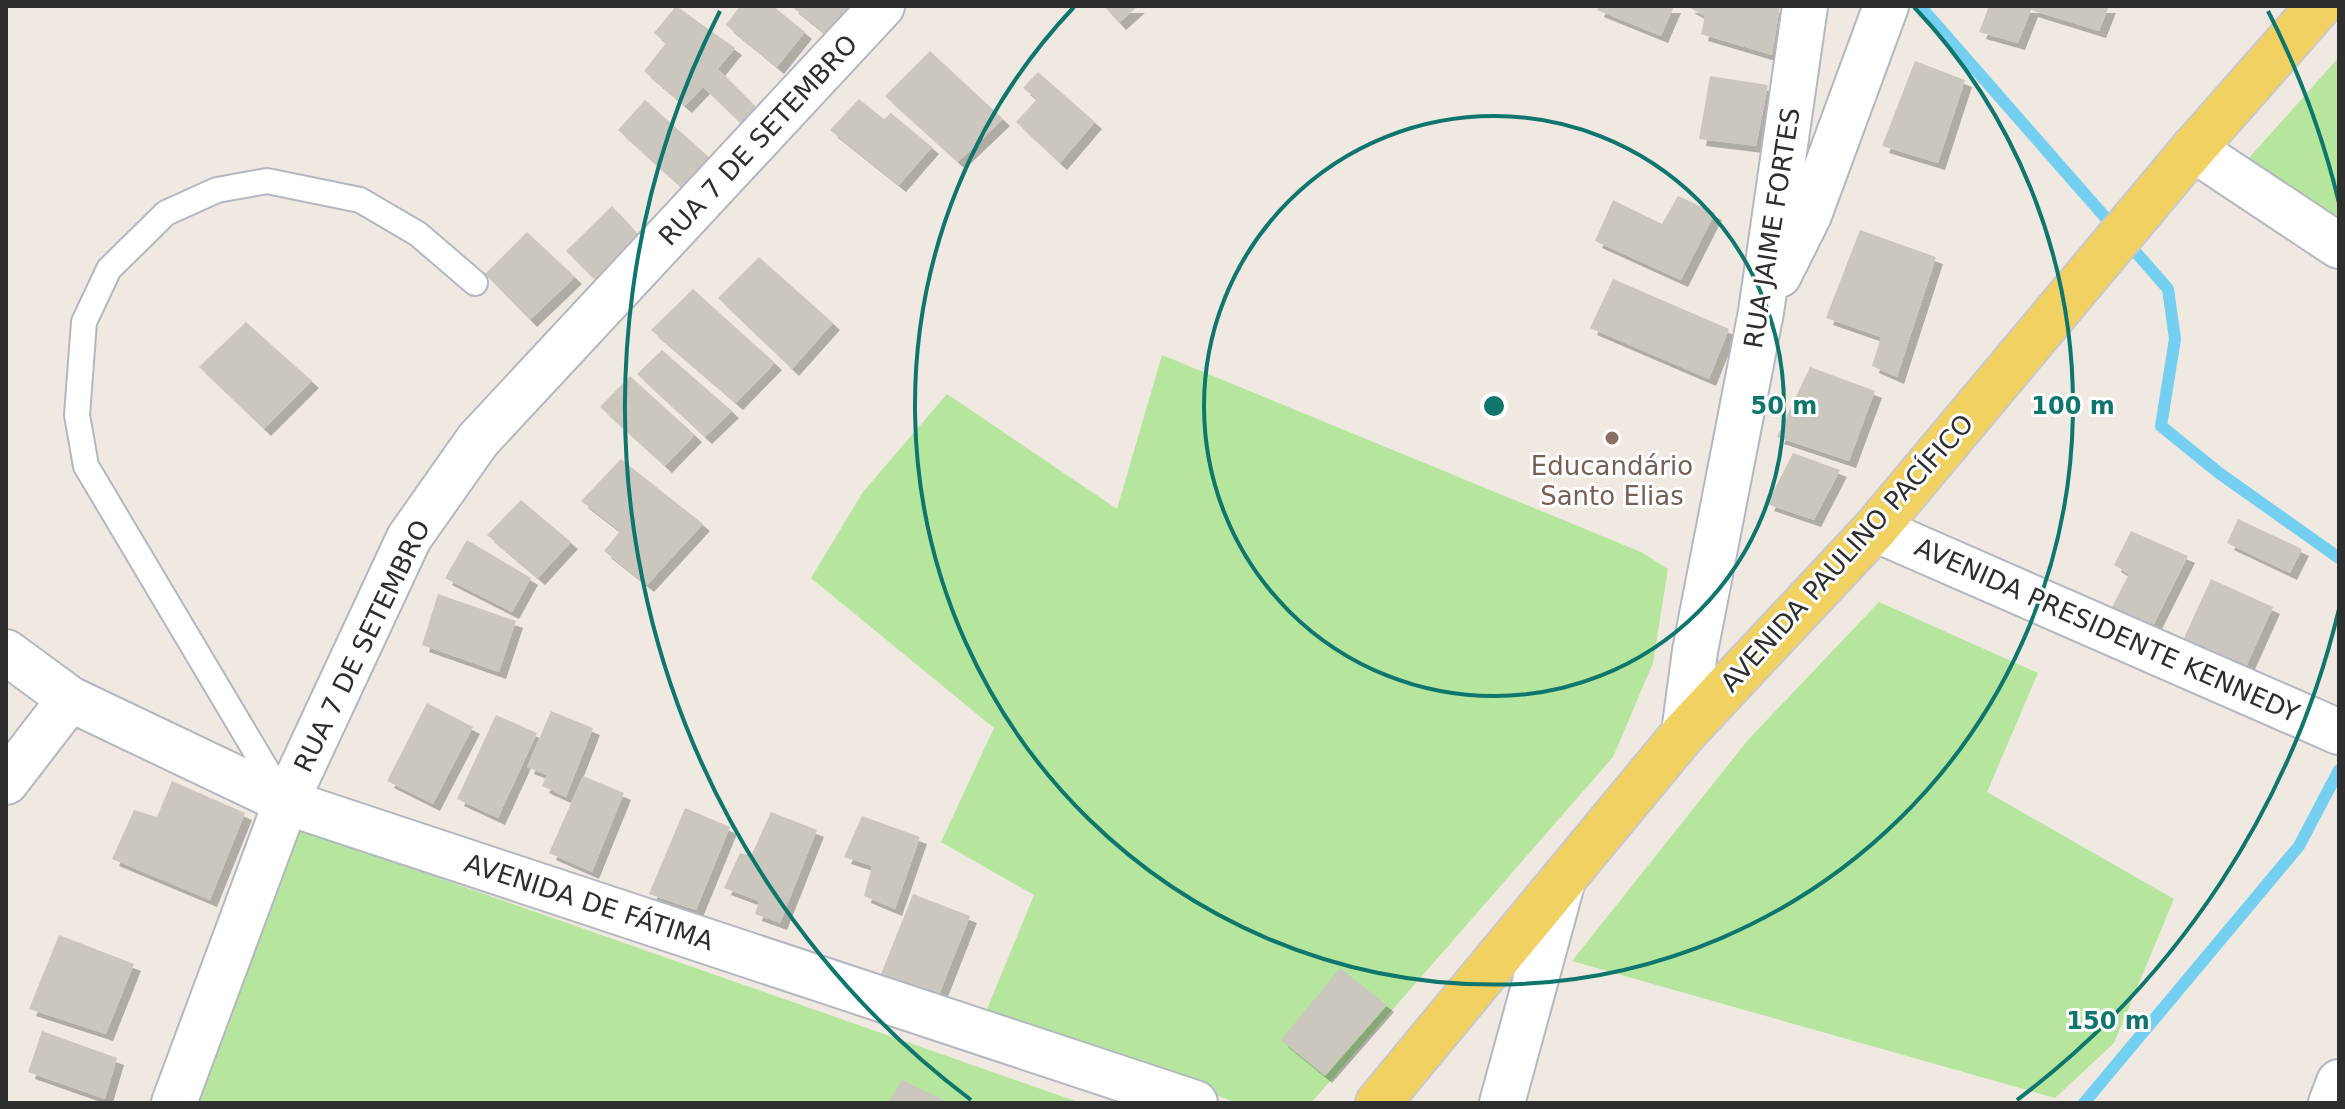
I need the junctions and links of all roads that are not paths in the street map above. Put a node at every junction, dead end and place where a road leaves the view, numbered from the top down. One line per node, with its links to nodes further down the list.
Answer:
1 (882, 6): 15 (street, RUA 7 DE SETEMBRO)
2 (1805, 6): 8 (street, RUA JAIME FORTES)
3 (1886, 6): 8 (street)
4 (2319, 6): 5 (main road, AVENIDA PAULINO PACÍFICO)
5 (2193, 149): 6 (street); 9 (main road, AVENIDA PAULINO PACÍFICO)
6 (2339, 246)
7 (475, 283): 15 (lane)
8 (1761, 312): 13 (street, RUA JAIME FORTES)
9 (1875, 529): 12 (street, AVENIDA PRESIDENTE KENNEDY); 13 (main road, AVENIDA PAULINO PACÍFICO)
10 (6, 652): 11 (street, AVENIDA DE FÁTIMA)
11 (70, 699): 14 (street); 15 (street, AVENIDA DE FÁTIMA)
12 (2339, 732)
13 (1684, 733): 16 (main road, AVENIDA PAULINO PACÍFICO)
14 (6, 782)
15 (286, 802): 18 (street, RUA 7 DE SETEMBRO); 19 (street, AVENIDA DE FÁTIMA)
16 (1563, 880): 20 (main road, AVENIDA PAULINO PACÍFICO); 21 (street)
17 (2339, 1082): 22 (street)
18 (174, 1103)
19 (1195, 1103)
20 (1378, 1103)
21 (1502, 1103)
22 (2331, 1103)

